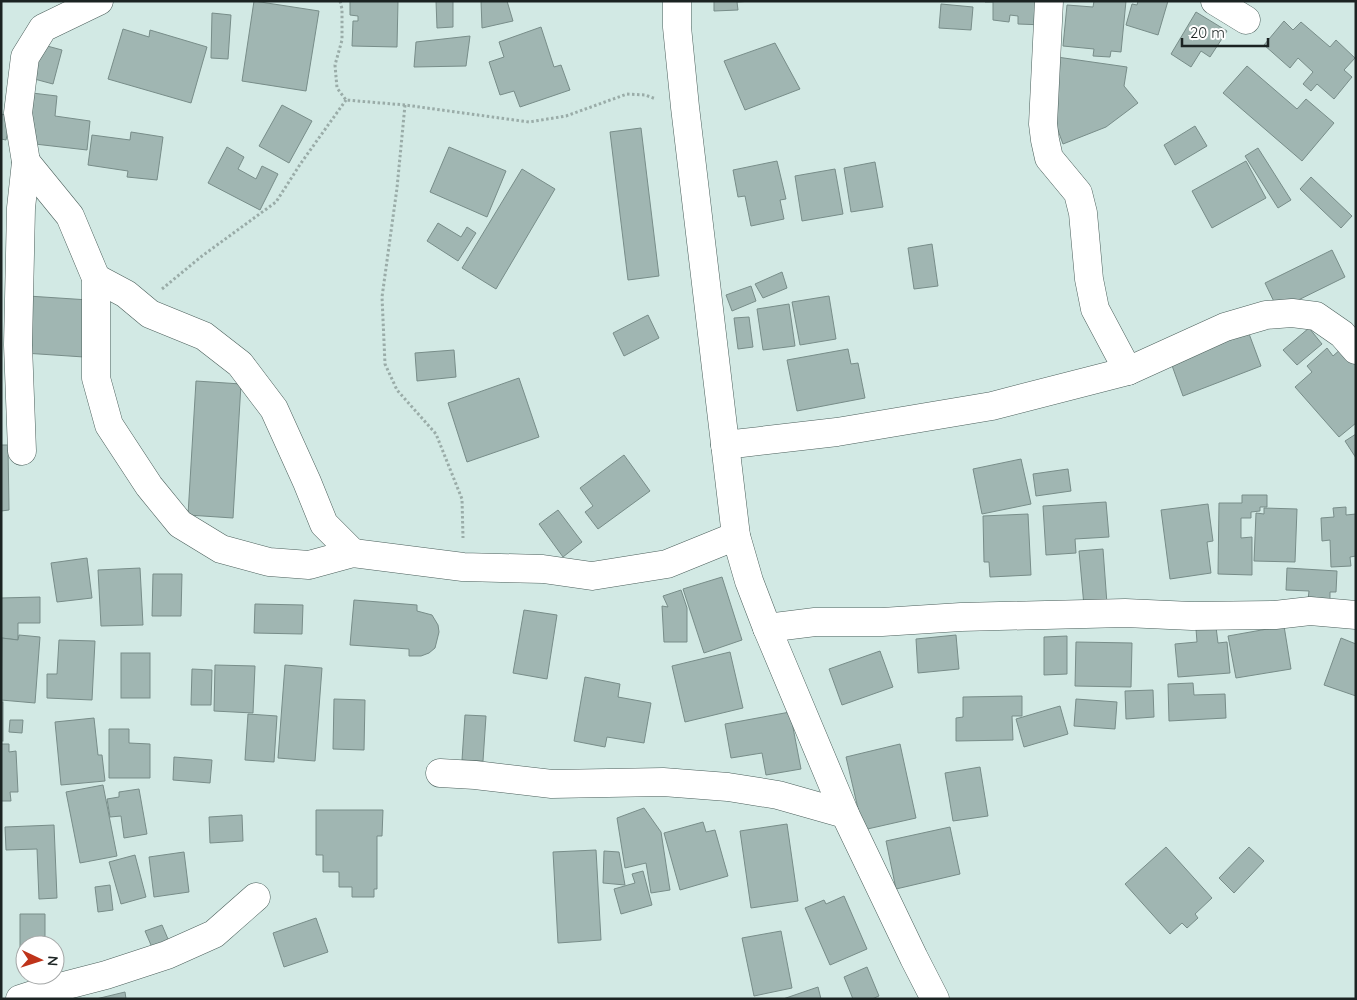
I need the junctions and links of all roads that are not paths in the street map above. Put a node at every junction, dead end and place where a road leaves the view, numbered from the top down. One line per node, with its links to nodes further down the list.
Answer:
1 (99, 1): 6 (street)
2 (677, 1): 10 (street)
3 (1049, 1): 9 (street)
4 (1215, 1): 5 (street)
5 (1246, 20)
6 (26, 162): 7 (street); 11 (street)
7 (96, 278): 13 (street); 13 (street)
8 (1356, 350): 9 (street)
9 (1128, 371): 10 (street)
10 (725, 445): 12 (street)
11 (22, 452)
12 (736, 536): 13 (street); 15 (street)
13 (353, 553)
14 (1356, 615): 15 (street)
15 (767, 628): 17 (street)
16 (440, 773): 17 (street)
17 (845, 814): 20 (street)
18 (256, 897): 19 (street)
19 (20, 999)
20 (935, 999)

